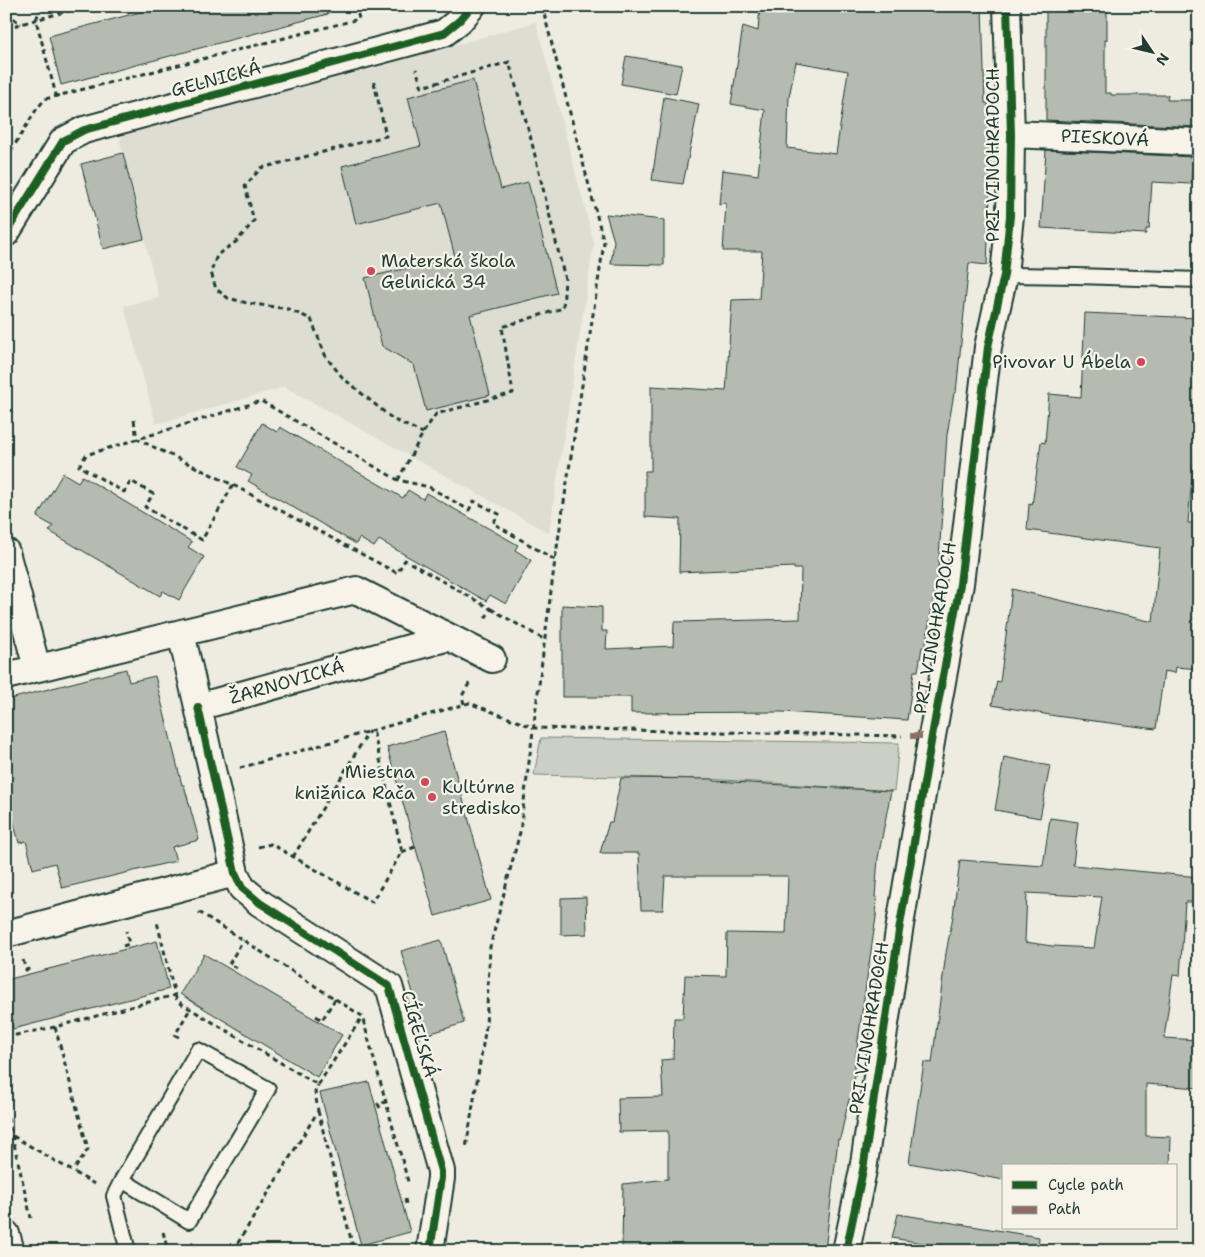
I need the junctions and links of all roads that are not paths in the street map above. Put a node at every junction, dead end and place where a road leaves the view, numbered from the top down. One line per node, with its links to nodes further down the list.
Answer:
1 (472, 6): 5 (street, GELNICKÁ)
2 (1007, 6): 3 (street, PRI VINOHRADOCH)
3 (1012, 134): 4 (street, PIESKOVÁ); 6 (street, PRI VINOHRADOCH)
4 (1199, 142)
5 (6, 233)
6 (1004, 275): 7 (lane); 22 (street, PRI VINOHRADOCH)
7 (1199, 280)
8 (6, 552): 12 (street)
9 (181, 633): 10 (street); 12 (street); 14 (street)
10 (458, 642): 11 (street); 14 (street, ŽARNOVICKÁ)
11 (492, 659)
12 (37, 668): 13 (street)
13 (6, 676)
14 (198, 707): 15 (street)
15 (233, 863): 16 (street); 21 (street, CÍGEĽSKÁ)
16 (6, 934)
17 (122, 1180): 17 (lane); 20 (lane)
18 (6, 1234): 19 (street)
19 (11, 1251)
20 (128, 1251)
21 (430, 1251)
22 (846, 1251)

